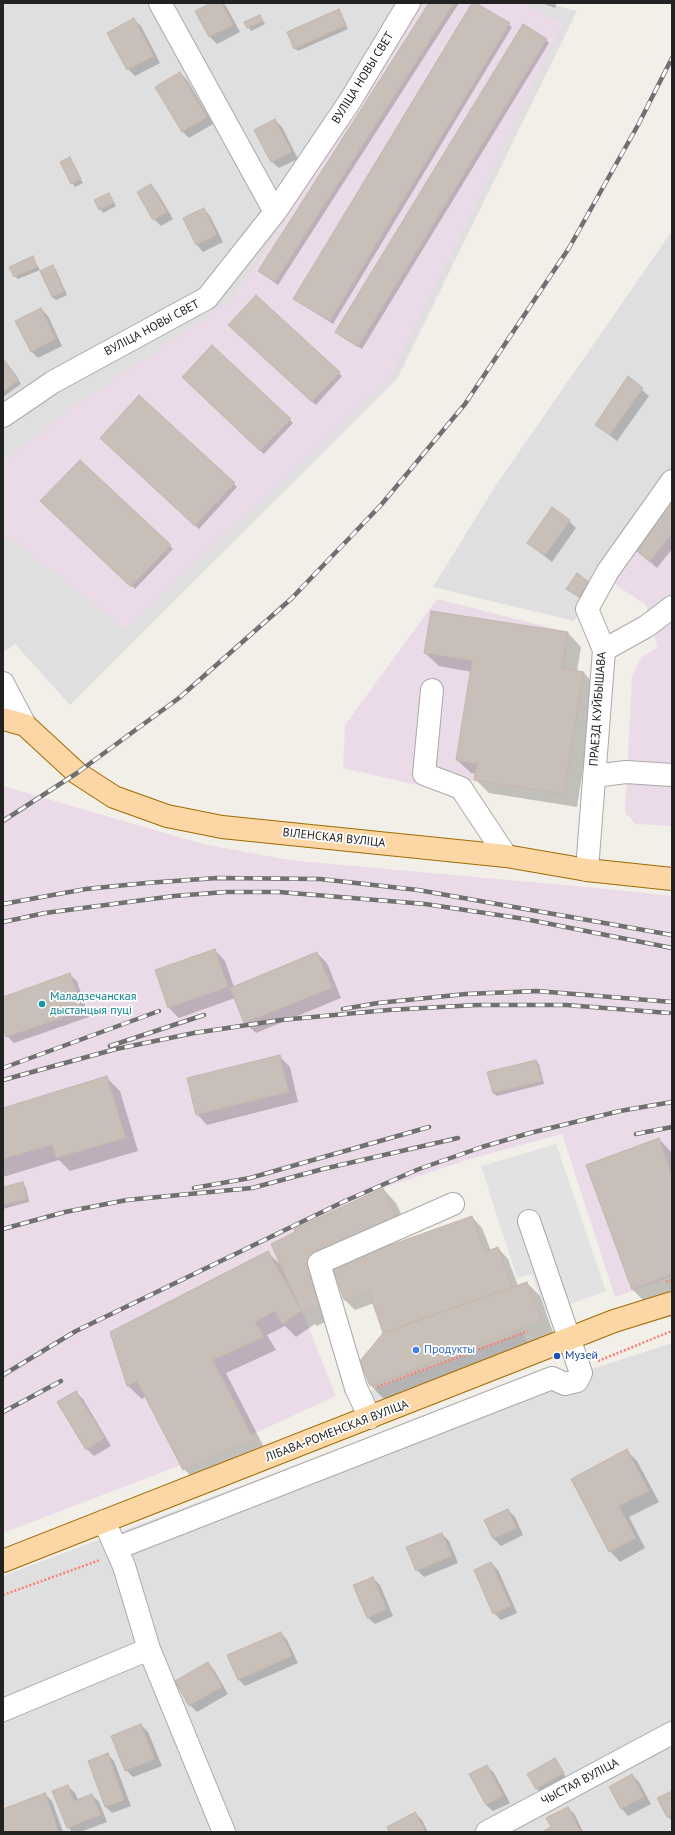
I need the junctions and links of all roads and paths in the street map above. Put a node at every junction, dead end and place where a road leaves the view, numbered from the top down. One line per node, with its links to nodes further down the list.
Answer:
1 (160, 3): 3 (street)
2 (409, 3): 3 (street, ВУЛІЦА НОВЫ СВЕТ)
3 (275, 212): 4 (street, ВУЛІЦА НОВЫ СВЕТ)
4 (3, 416)
5 (672, 481): 7 (street, ПРАЕЗД КУЙБЫШАВА)
6 (672, 607): 7 (street)
7 (604, 650): 13 (street, ПРАЕЗД КУЙБЫШАВА)
8 (3, 683): 11 (street)
9 (432, 690): 14 (street)
10 (3, 719): 11 (main road)
11 (25, 725): 14 (main road, ВІЛЕНСКАЯ ВУЛІЦА)
12 (672, 775): 13 (street)
13 (594, 776): 15 (street, ПРАЕЗД КУЙБЫШАВА)
14 (506, 856): 15 (main road, ВІЛЕНСКАЯ ВУЛІЦА)
15 (587, 870): 16 (main road, ВІЛЕНСКАЯ ВУЛІЦА)
16 (672, 879)
17 (453, 1204): 21 (street)
18 (529, 1221): 20 (street)
19 (672, 1303): 20 (main road, ЛІБАВА-РОМЕНСКАЯ ВУЛІЦА)
20 (570, 1339): 21 (main road, ЛІБАВА-РОМЕНСКАЯ ВУЛІЦА); 23 (street)
21 (370, 1418): 22 (main road, ЛІБАВА-РОМЕНСКАЯ ВУЛІЦА)
22 (104, 1521): 23 (street); 24 (main road, ЛІБАВА-РОМЕНСКАЯ ВУЛІЦА)
23 (117, 1548): 25 (street)
24 (3, 1560)
25 (149, 1649): 26 (street); 28 (street)
26 (3, 1710)
27 (672, 1732): 29 (street, ЧЫСТАЯ ВУЛІЦА)
28 (224, 1832)
29 (487, 1832)

